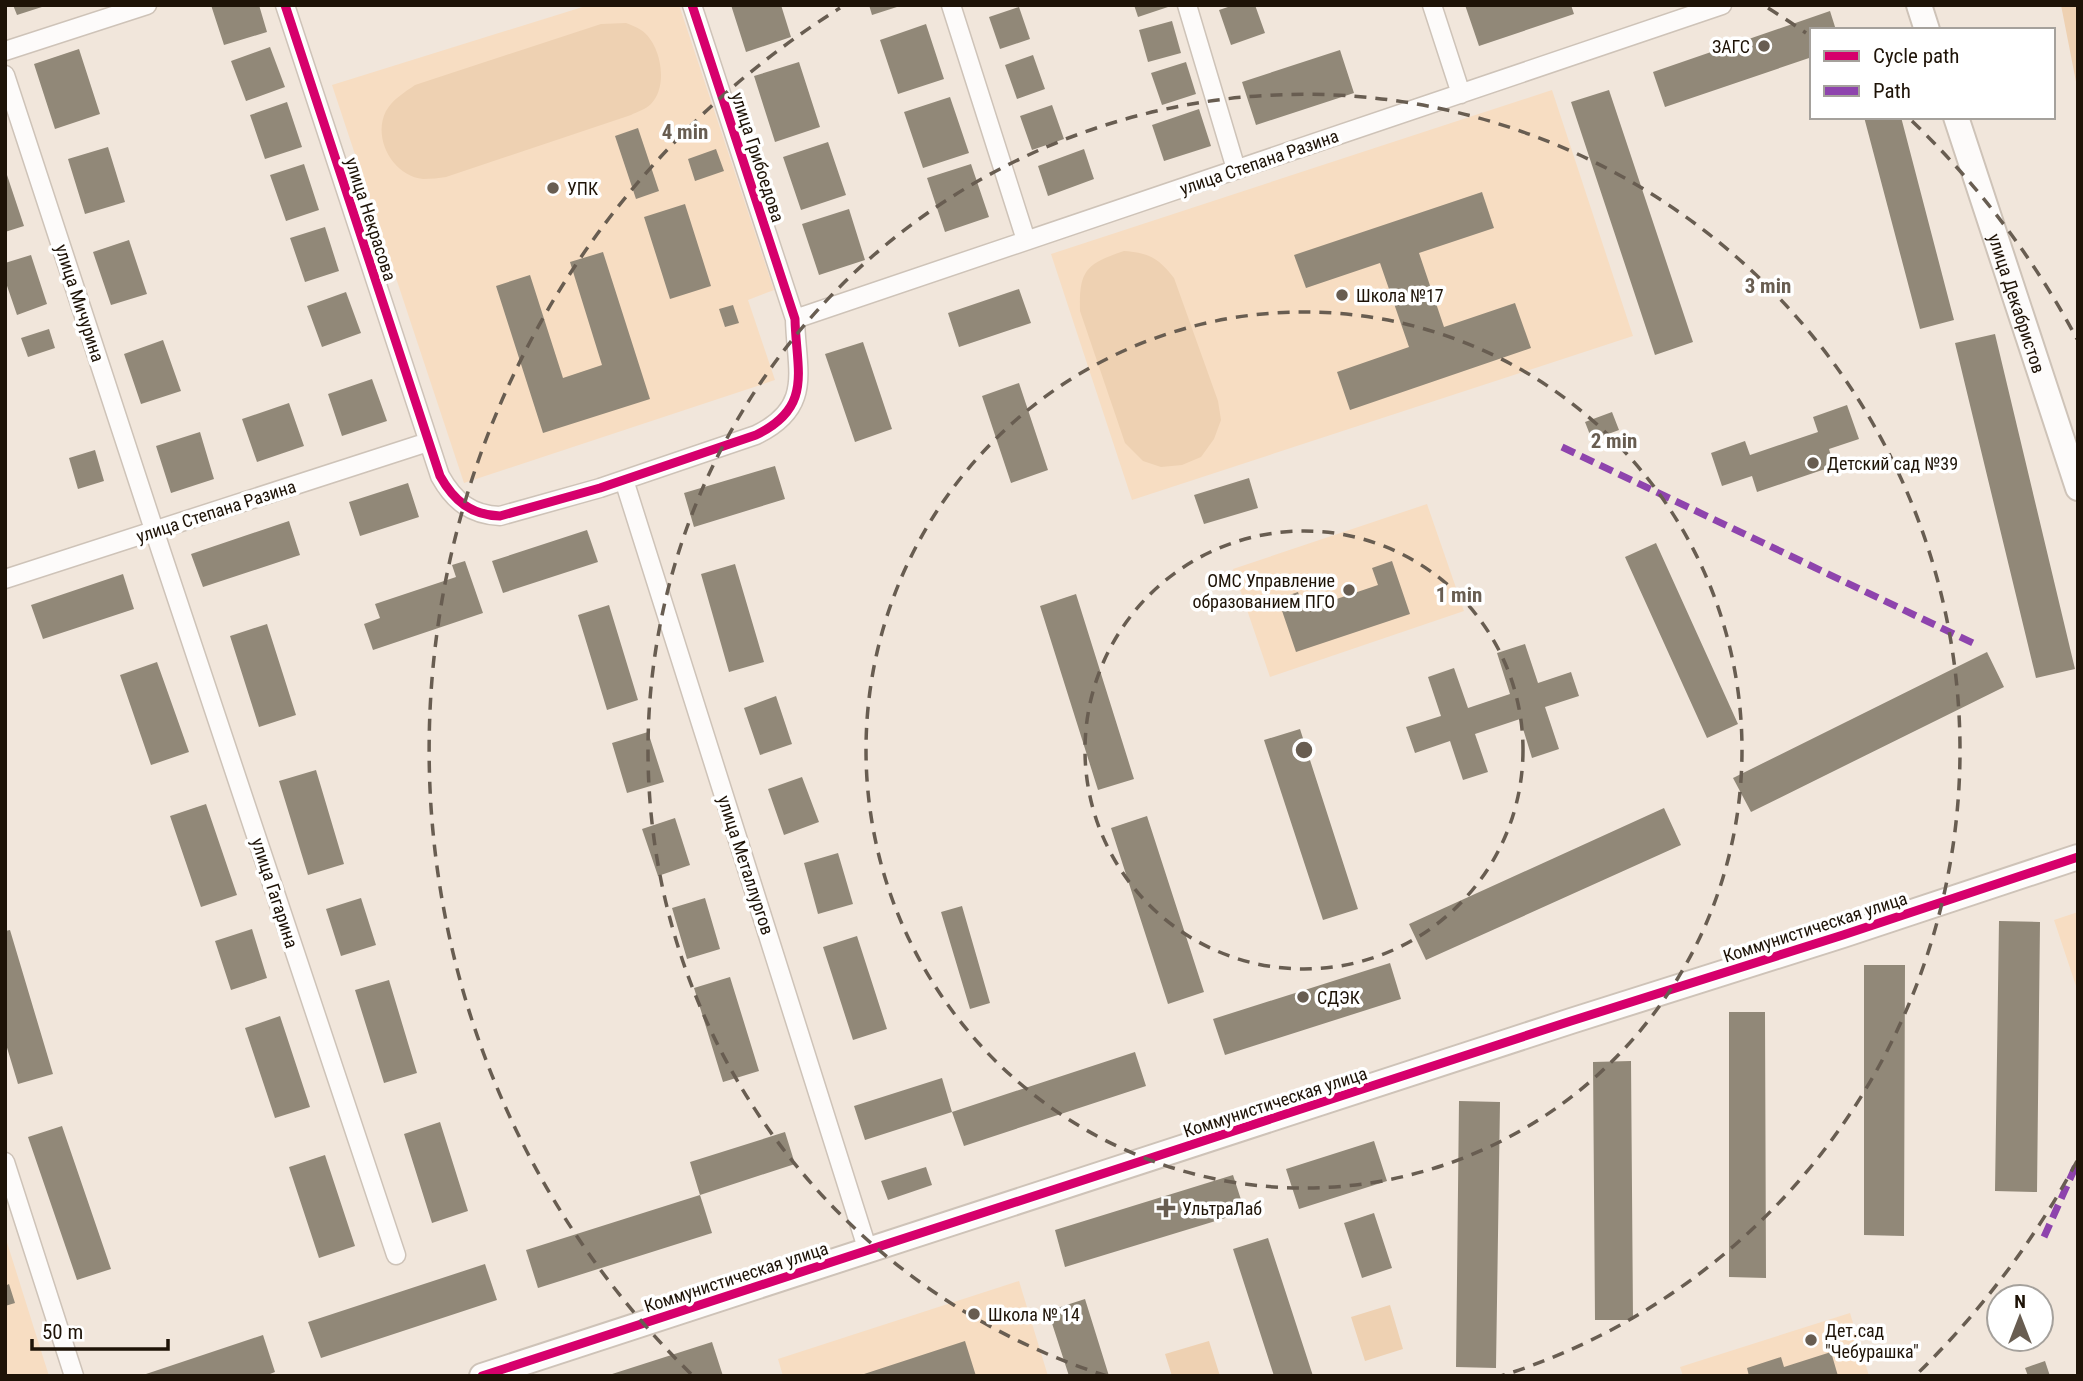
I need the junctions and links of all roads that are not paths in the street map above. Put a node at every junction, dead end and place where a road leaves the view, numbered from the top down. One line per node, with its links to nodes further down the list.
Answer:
1 (147, 5): 11 (street)
2 (285, 5): 18 (street, улица Некрасова)
3 (692, 5): 17 (street, улица Грибоедова)
4 (951, 5): 16 (street)
5 (1187, 5): 15 (street)
6 (1433, 5): 13 (street)
7 (1723, 5): 9 (street, улица Степана Разина)
8 (1919, 5): 10 (street)
9 (1675, 13): 13 (street, улица Степана Разина)
10 (1926, 28)
11 (5, 51)
12 (5, 75): 21 (street, улица Мичурина)
13 (1461, 94): 15 (street, улица Степана Разина)
14 (1957, 119): 20 (street, улица Декабристов)
15 (1236, 169): 16 (street, улица Степана Разина)
16 (1026, 240): 17 (street, улица Степана Разина)
17 (795, 318): 19 (street, улица Грибоедова)
18 (428, 442): 19 (street, улица Некрасова); 21 (street, улица Степана Разина)
19 (624, 480): 25 (street, улица Металлургов)
20 (2078, 488)
21 (154, 531): 22 (street, улица Степана Разина); 26 (street, улица Гагарина)
22 (5, 579)
23 (2078, 857): 25 (street, Коммунистическая улица)
24 (5, 1162): 27 (street)
25 (868, 1251): 28 (street, Коммунистическая улица)
26 (396, 1255)
27 (71, 1367)
28 (482, 1376)

